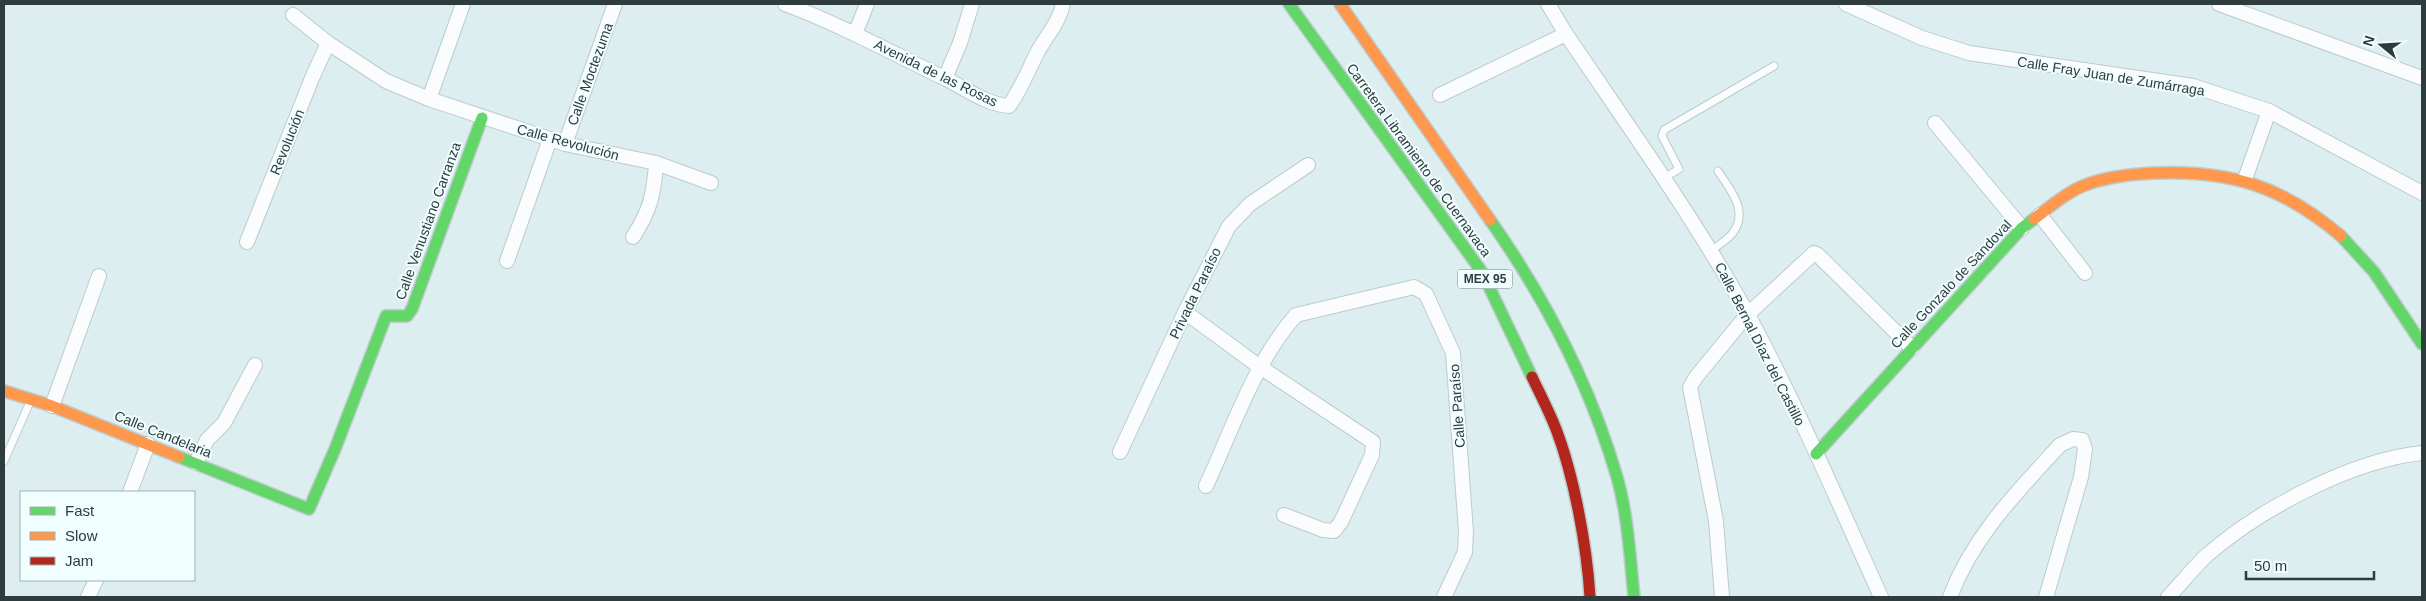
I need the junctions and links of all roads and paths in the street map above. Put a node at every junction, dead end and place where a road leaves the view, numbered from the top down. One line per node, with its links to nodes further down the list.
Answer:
1 (463, 4): 20 (street)
2 (615, 4): 25 (street, Calle Moctezuma)
3 (785, 4): 13 (street, Avenida de las Rosas)
4 (867, 4): 13 (street)
5 (972, 4): 17 (street)
6 (1064, 4): 17 (street, Avenida de las Rosas)
7 (1289, 4): 63 (main road, Carretera Libramiento de Cuernavaca / MEX 95)
8 (1340, 4): 64 (main road, Carretera Libramiento de Cuernavaca / MEX 95)
9 (1548, 4): 14 (street, Calle Bernal Díaz del Castillo)
10 (1846, 4): 21 (street, Calle Fray Juan de Zumárraga)
11 (2219, 4): 18 (street)
12 (293, 15): 15 (street, Calle Revolución)
13 (855, 34): 17 (street, Avenida de las Rosas)
14 (1566, 34): 19 (street); 29 (street, Calle Bernal Díaz del Castillo)
15 (328, 43): 20 (street, Calle Revolución); 36 (street, Revolución)
16 (1774, 66): 29 (lane)
17 (946, 78)
18 (2422, 78)
19 (1440, 95)
20 (429, 99): 22 (street, Calle Revolución)
21 (2269, 111): 30 (street); 32 (street, Calle Fray Juan de Zumárraga)
22 (482, 118): 24 (street, Calle Revolución); 58 (main road, Calle Venustiano Carranza)
23 (1935, 123): 34 (street)
24 (550, 139): 25 (street, Calle Revolución); 38 (street)
25 (564, 144): 26 (street, Calle Revolución)
26 (656, 163): 31 (street, Calle Revolución); 35 (street)
27 (1308, 165): 41 (street, Privada Paraíso)
28 (1718, 171): 37 (lane)
29 (1664, 178): 37 (street, Calle Bernal Díaz del Castillo)
30 (2245, 179): 33 (main road, Calle Gonzalo de Sandoval); 43 (main road, Calle Gonzalo de Sandoval)
31 (712, 183)
32 (2422, 193)
33 (2040, 215): 34 (main road, Calle Gonzalo de Sandoval); 39 (street)
34 (2022, 228): 44 (main road, Calle Gonzalo de Sandoval)
35 (633, 237)
36 (246, 242)
37 (1711, 251): 42 (street, Calle Bernal Díaz del Castillo)
38 (506, 261)
39 (2085, 273)
40 (99, 276): 49 (street)
41 (1185, 312): 46 (street); 51 (street, Privada Paraíso)
42 (1748, 315): 44 (street); 52 (street, Calle Bernal Díaz del Castillo); 65 (street)
43 (2422, 344)
44 (1912, 348): 52 (main road, Calle Gonzalo de Sandoval)
45 (255, 366): 55 (street)
46 (1260, 367): 56 (street, Calle Paraíso); 59 (street); 62 (street, Calle Paraíso)
47 (4, 391): 48 (main road, Calle Candelaria)
48 (31, 400): 49 (main road, Calle Candelaria); 54 (lane)
49 (52, 406): 50 (main road, Calle Candelaria)
50 (148, 444): 55 (main road, Calle Candelaria); 57 (street)
51 (1120, 452)
52 (1816, 454): 66 (street, Calle Bernal Díaz del Castillo)
53 (2422, 454): 69 (street)
54 (4, 461)
55 (196, 462): 58 (main road, Calle Candelaria)
56 (1206, 486)
57 (130, 491)
58 (309, 509)
59 (1284, 515)
60 (96, 581): 61 (street)
61 (88, 597)
62 (1444, 597)
63 (1590, 597)
64 (1634, 597)
65 (1722, 597)
66 (1881, 597)
67 (1950, 597): 68 (street)
68 (2046, 597)
69 (2168, 597)

